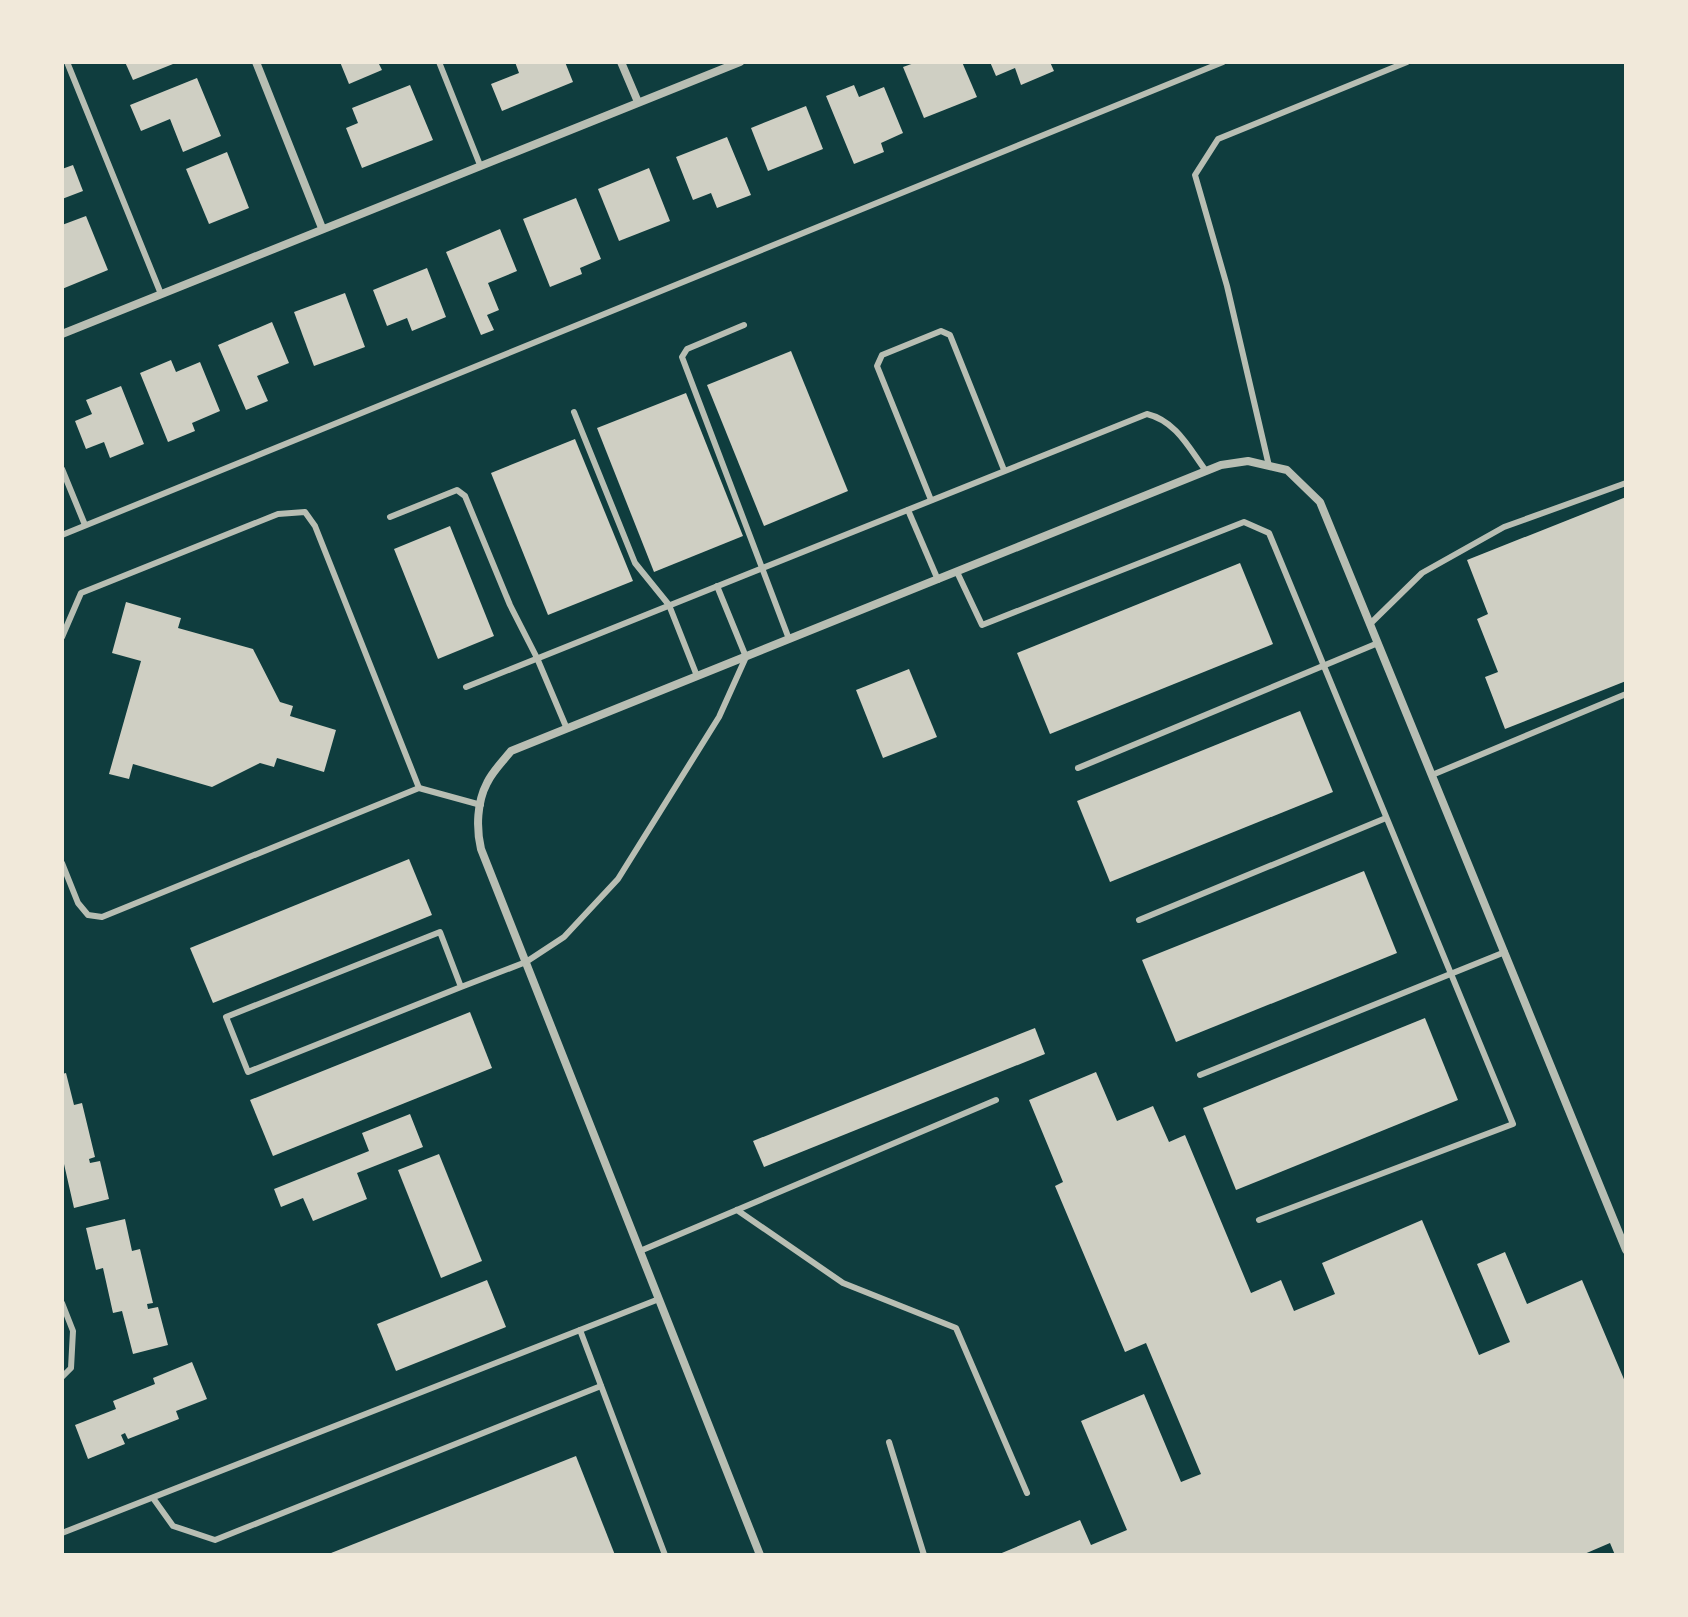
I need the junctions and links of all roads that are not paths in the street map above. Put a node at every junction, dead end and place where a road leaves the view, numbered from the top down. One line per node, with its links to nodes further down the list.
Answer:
1 (67, 62): 11 (lane)
2 (256, 62): 10 (street)
3 (439, 62): 9 (lane)
4 (621, 62): 8 (street)
5 (740, 62): 8 (street)
6 (1223, 62): 23 (lane)
7 (1407, 62): 15 (lane)
8 (638, 102): 9 (street)
9 (480, 165): 10 (street)
10 (322, 228): 11 (street)
11 (161, 294): 13 (street)
12 (744, 325): 25 (lane)
13 (62, 334)
14 (574, 412): 29 (lane)
15 (1269, 466): 18 (street); 30 (street)
16 (62, 469): 23 (lane)
17 (1004, 470): 18 (lane); 20 (lane); 20 (lane)
18 (1206, 471): 26 (street)
19 (1626, 483): 30 (lane)
20 (931, 500): 21 (lane)
21 (908, 510): 25 (lane); 27 (lane)
22 (390, 517): 35 (lane)
23 (85, 525): 24 (lane)
24 (62, 535)
25 (762, 568): 28 (lane); 32 (lane)
26 (957, 572): 27 (street); 36 (lane)
27 (938, 580): 32 (street)
28 (717, 586): 29 (lane); 34 (lane)
29 (669, 605): 35 (lane); 37 (lane)
30 (1370, 624): 33 (street)
31 (62, 637): 43 (lane)
32 (789, 639): 34 (street)
33 (1378, 643): 36 (lane); 42 (street)
34 (746, 657): 37 (street); 49 (lane)
35 (537, 658): 38 (lane); 40 (lane)
36 (1323, 664): 41 (lane); 45 (lane)
37 (697, 676): 40 (street)
38 (466, 687)
39 (1626, 694): 42 (lane)
40 (567, 729): 44 (street)
41 (1078, 768)
42 (1432, 775): 48 (street)
43 (419, 788): 44 (lane); 46 (lane)
44 (481, 805): 49 (street)
45 (1386, 818): 47 (lane); 50 (lane)
46 (62, 863)
47 (1139, 920)
48 (1505, 952): 50 (lane); 56 (street)
49 (526, 962): 51 (lane); 58 (street)
50 (1451, 974): 52 (lane); 55 (lane)
51 (461, 987): 51 (lane)
52 (1200, 1075)
53 (996, 1100): 54 (lane)
54 (737, 1210): 58 (lane); 65 (lane)
55 (1259, 1220)
56 (1624, 1237): 57 (street)
57 (1626, 1250)
58 (640, 1251): 59 (street)
59 (659, 1299): 61 (lane); 69 (street)
60 (62, 1303): 62 (lane)
61 (580, 1330): 63 (lane); 66 (lane)
62 (62, 1377)
63 (601, 1386): 66 (lane); 68 (lane)
64 (889, 1442): 70 (lane)
65 (1027, 1493)
66 (153, 1498): 67 (lane)
67 (62, 1533)
68 (665, 1555)
69 (760, 1555)
70 (924, 1555)

